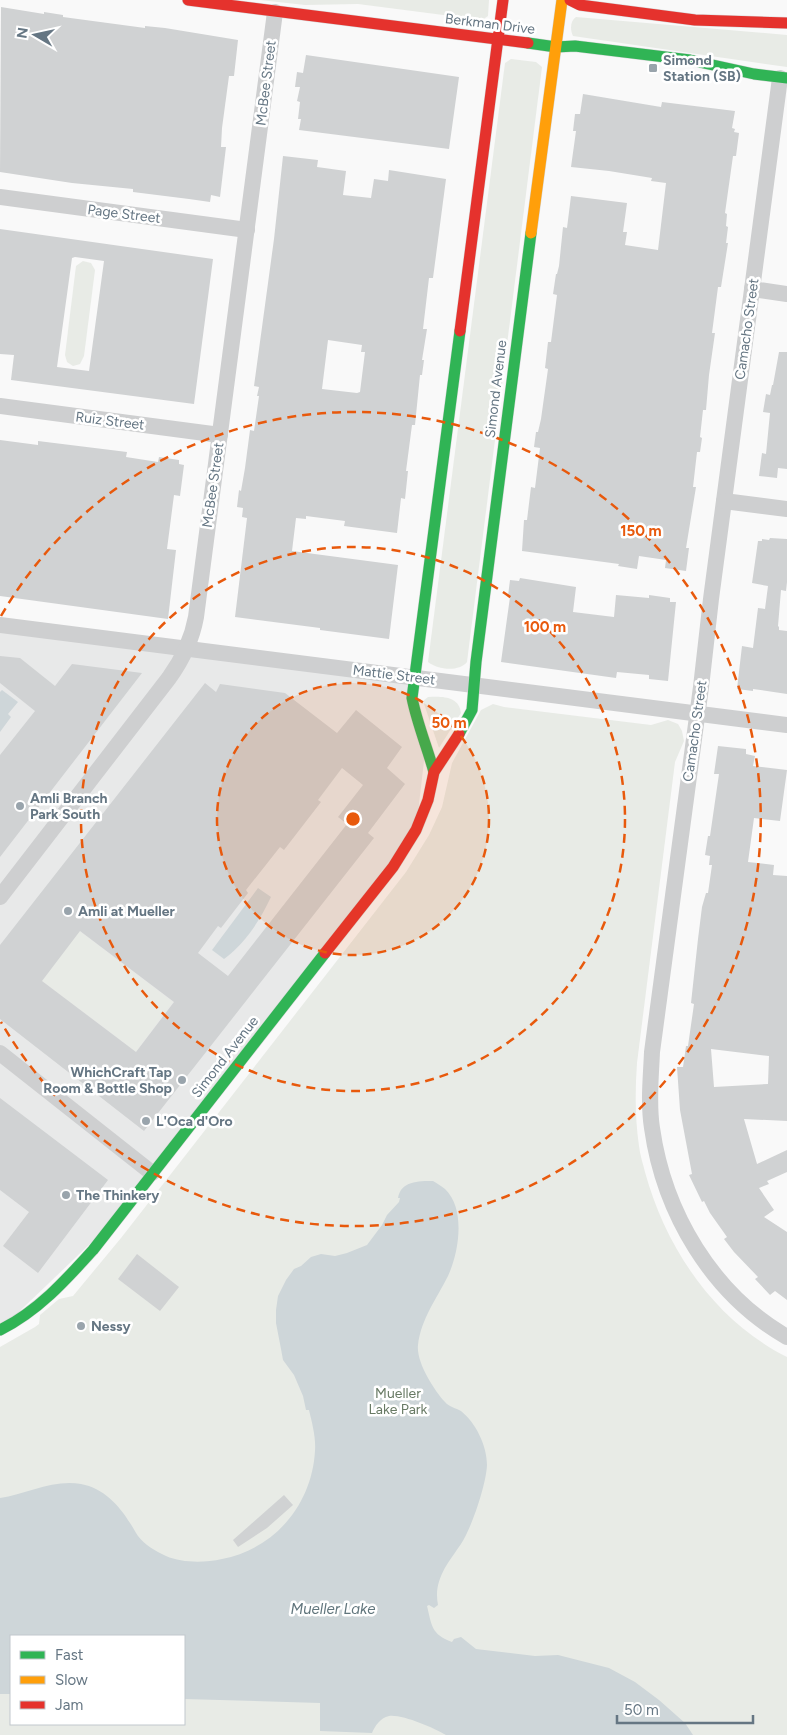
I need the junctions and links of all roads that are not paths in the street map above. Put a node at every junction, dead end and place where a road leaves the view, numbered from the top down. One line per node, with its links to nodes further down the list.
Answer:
1 (188, 0): 5 (street, Berkman Drive)
2 (503, 0): 7 (street)
3 (562, 0): 8 (street, Simond Avenue)
4 (570, 0): 6 (street)
5 (275, 12): 7 (street, Berkman Drive); 11 (street, McBee Street)
6 (787, 20)
7 (497, 40): 8 (street, Berkman Drive); 20 (street)
8 (556, 47): 9 (street, Berkman Drive); 21 (street, Simond Avenue)
9 (783, 78): 12 (street, Camacho Street)
10 (0, 197): 11 (street, Page Street)
11 (247, 230): 15 (street, McBee Street)
12 (752, 289): 13 (street); 16 (street, Camacho Street)
13 (787, 294)
14 (0, 406): 15 (street, Ruiz Street)
15 (220, 436): 19 (street, McBee Street)
16 (724, 501): 17 (street); 22 (street, Camacho Street)
17 (787, 509)
18 (0, 626): 19 (street, Mattie Street)
19 (186, 649): 20 (street, Mattie Street); 25 (street, McBee Street)
20 (415, 678): 21 (street, Mattie Street); 24 (street)
21 (474, 685): 22 (street, Mattie Street); 24 (street, Simond Avenue)
22 (697, 715): 23 (street, Mattie Street); 29 (street, Camacho Street)
23 (787, 725)
24 (434, 772): 27 (street, Simond Avenue)
25 (0, 897)
26 (0, 1053): 27 (street)
27 (152, 1173): 28 (street, Simond Avenue)
28 (0, 1330)
29 (787, 1337)

